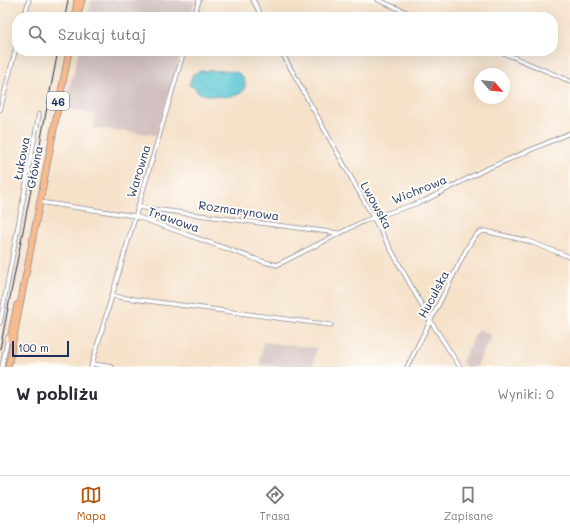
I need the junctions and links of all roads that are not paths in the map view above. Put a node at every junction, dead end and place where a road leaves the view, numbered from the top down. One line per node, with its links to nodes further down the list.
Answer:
1 (29, 0): 7 (street)
2 (77, 0): 8 (main road)
3 (82, 0): 9 (main road)
4 (199, 0): 10 (street)
5 (252, 0): 11 (street)
6 (378, 0): 12 (street)
7 (25, 12)
8 (76, 12)
9 (78, 12)
10 (195, 12)
11 (259, 12)
12 (406, 12)
13 (14, 56): 19 (street)
14 (68, 56): 22 (main road, Główna / 46)
15 (182, 56): 23 (street, Warowna)
16 (284, 56): 25 (street, Lwowska)
17 (511, 56): 18 (street)
18 (570, 81)
19 (0, 110)
20 (39, 114): 33 (street, Łukowa)
21 (570, 133): 25 (street, Wichrowa)
22 (39, 202): 24 (street, Trawowa); 29 (main road, Główna / 46)
23 (137, 207): 24 (street, Warowna); 26 (street, Rozmarynowa)
24 (135, 216): 28 (street, Trawowa); 30 (street, Warowna)
25 (372, 217): 26 (street, Wichrowa); 32 (street, Lwowska)
26 (339, 233): 28 (street, Wichrowa)
27 (570, 257): 32 (street, Huculska)
28 (276, 264)
29 (22, 288): 31 (main road, Główna / 46); 38 (main road, Główna / 46)
30 (111, 296): 34 (street); 35 (street, Warowna)
31 (14, 314): 36 (street, Główna); 37 (main road, Główna / 46)
32 (430, 320): 40 (street, Huculska); 41 (street, Lwowska)
33 (0, 323)
34 (331, 325)
35 (91, 366): 39 (street)
36 (2, 367)
37 (5, 367)
38 (8, 367)
39 (112, 367)
40 (407, 367)
41 (460, 367)

